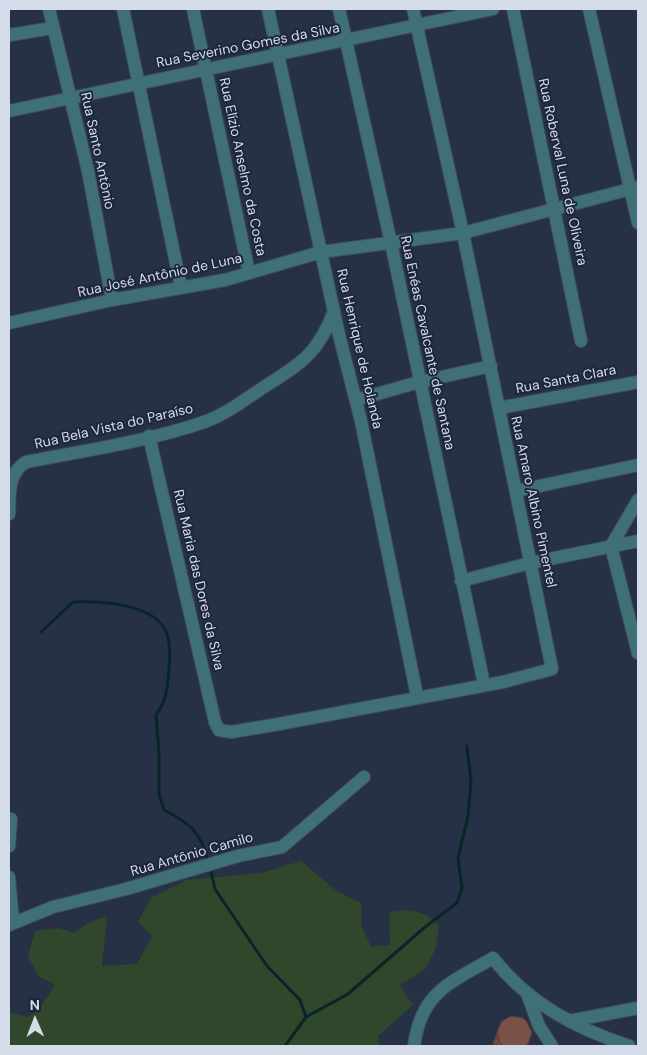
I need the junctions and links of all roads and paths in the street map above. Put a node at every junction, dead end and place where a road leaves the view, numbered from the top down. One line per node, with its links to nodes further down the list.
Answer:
1 (50, 9): 11 (street, Rua Santo Antônio)
2 (123, 9): 16 (street)
3 (193, 9): 15 (street, Rua Elízio Anselmo da Costa)
4 (268, 9): 14 (street, Rua Henrique de Holanda)
5 (338, 9): 13 (street, Rua Enéas Cavalcante de Santana)
6 (413, 9): 10 (street, Rua Amaro Albino Pimentel)
7 (493, 9): 10 (street, Rua Severino Gomes da Silva)
8 (512, 9): 20 (street, Rua Roberval Luna de Oliveira)
9 (589, 9): 19 (street)
10 (416, 25): 13 (street, Rua Severino Gomes da Silva); 22 (street, Rua Amaro Albino Pimentel)
11 (53, 28): 12 (street); 17 (street, Rua Santo Antônio)
12 (9, 35)
13 (346, 41): 14 (street, Rua Severino Gomes da Silva); 23 (street, Rua Enéas Cavalcante de Santana)
14 (277, 55): 15 (street, Rua Severino Gomes da Silva); 24 (street, Rua Henrique de Holanda)
15 (206, 70): 16 (street, Rua Severino Gomes da Silva); 25 (street, Rua Elízio Anselmo da Costa)
16 (140, 83): 17 (street, Rua Severino Gomes da Silva); 26 (street)
17 (71, 99): 18 (street, Rua Severino Gomes da Silva); 27 (street, Rua Santo Antônio)
18 (9, 111)
19 (634, 188): 20 (street, Rua José Antônio de Luna); 21 (street)
20 (555, 210): 22 (street, Rua José Antônio de Luna); 30 (street, Rua Roberval Luna de Oliveira)
21 (638, 223)
22 (463, 233): 23 (street, Rua José Antônio de Luna); 31 (street, Rua Amaro Albino Pimentel)
23 (391, 243): 24 (street, Rua José Antônio de Luna); 32 (street, Rua Enéas Cavalcante de Santana)
24 (321, 252): 25 (street, Rua José Antônio de Luna); 28 (street, Rua Henrique de Holanda)
25 (249, 273): 26 (street, Rua José Antônio de Luna)
26 (181, 287): 27 (street, Rua José Antônio de Luna)
27 (112, 300): 29 (street, Rua José Antônio de Luna)
28 (334, 311): 34 (street, Rua Henrique de Holanda); 36 (street, Rua Bela Vista do Paraíso)
29 (9, 323)
30 (581, 341)
31 (491, 366): 32 (street); 35 (street, Rua Amaro Albino Pimentel)
32 (419, 382): 34 (street); 44 (street, Rua Enéas Cavalcante de Santana)
33 (638, 382): 35 (street, Rua Santa Clara)
34 (356, 400): 47 (street, Rua Henrique de Holanda)
35 (499, 408): 38 (street, Rua Amaro Albino Pimentel)
36 (149, 436): 40 (street, Rua Bela Vista do Paraíso); 48 (street, Rua Maria das Dores da Silva)
37 (638, 465): 38 (street)
38 (516, 491): 43 (street, Rua Amaro Albino Pimentel)
39 (638, 500): 42 (street)
40 (9, 514)
41 (638, 541): 42 (street)
42 (611, 546): 43 (street); 45 (street)
43 (530, 563): 44 (street); 46 (street, Rua Amaro Albino Pimentel)
44 (461, 581): 46 (street, Rua Enéas Cavalcante de Santana)
45 (638, 653)
46 (484, 684): 47 (street, Rua Amaro Albino Pimentel)
47 (418, 696): 48 (street, Rua Amaro Albino Pimentel)
48 (219, 730)
49 (364, 777): 53 (street, Rua Antônio Camilo)
50 (11, 819): 51 (street)
51 (9, 846)
52 (9, 877): 53 (street)
53 (11, 924)
54 (524, 993): 56 (street); 57 (street); 58 (street)
55 (638, 1008): 56 (street)
56 (568, 1021): 59 (street)
57 (414, 1046)
58 (552, 1046)
59 (630, 1046)

